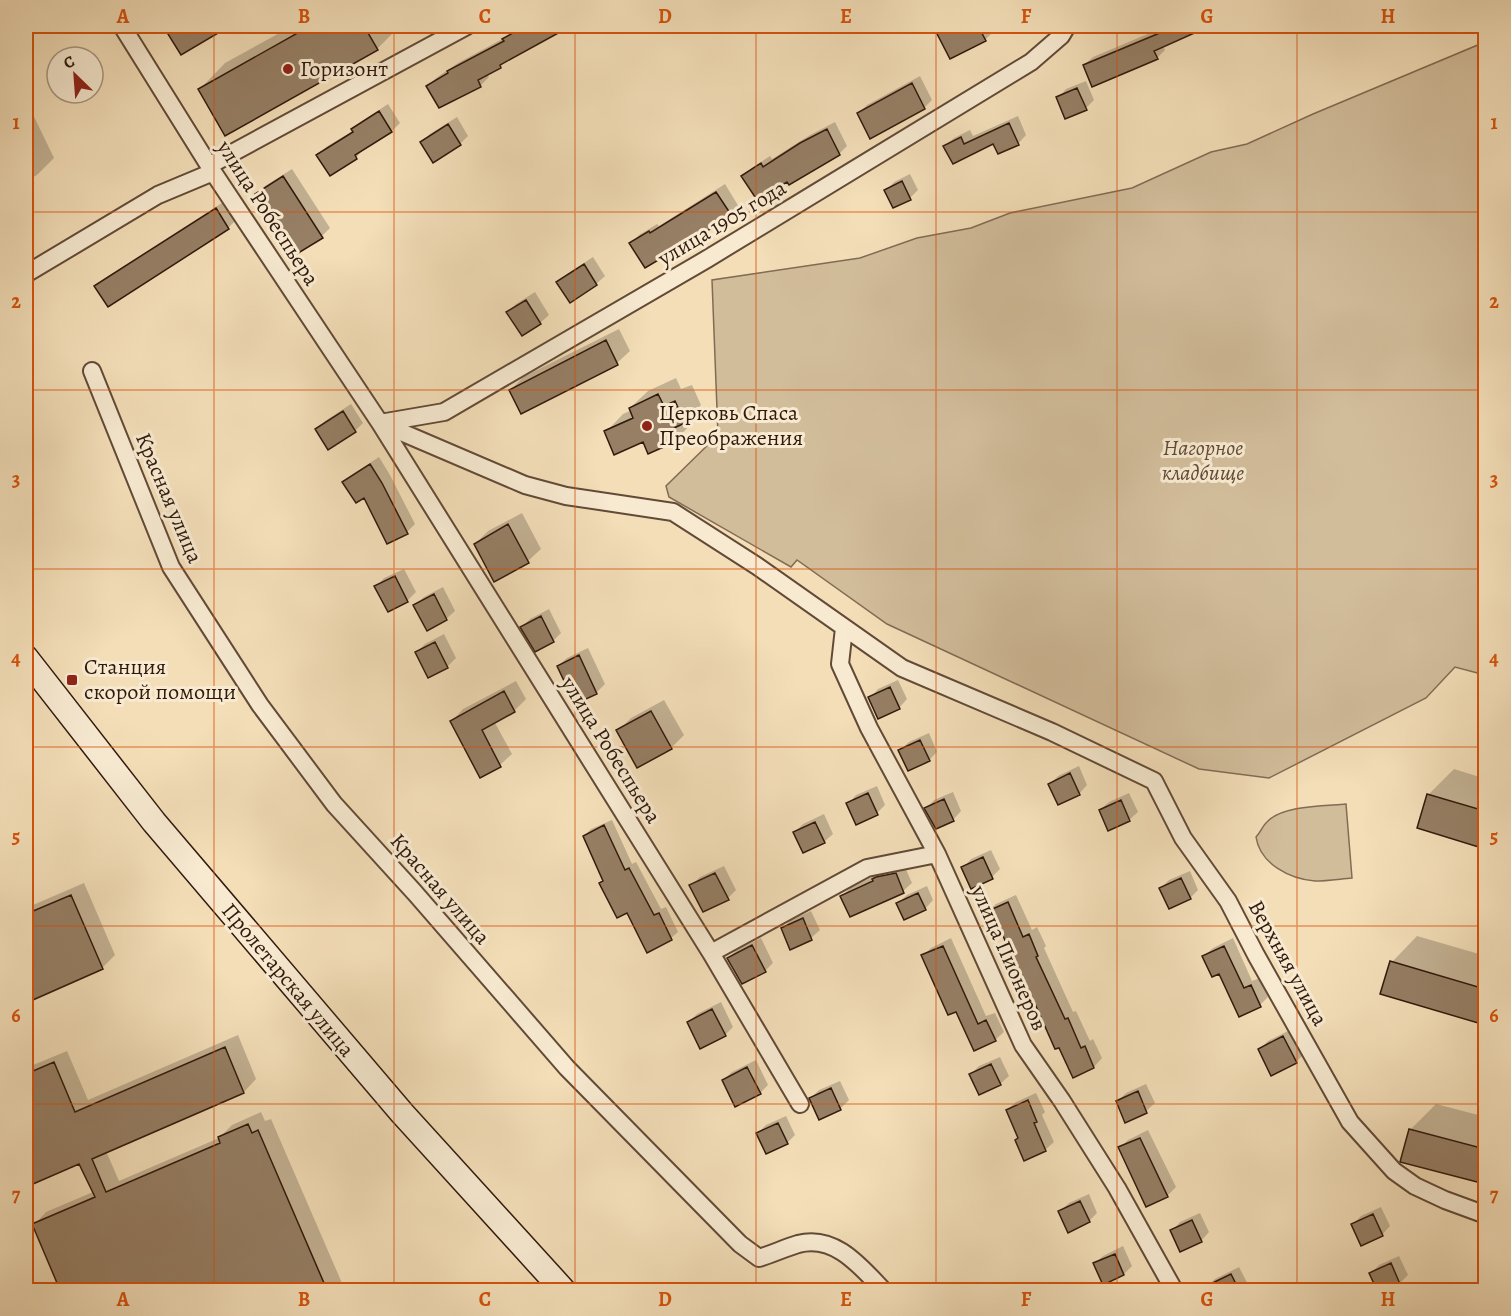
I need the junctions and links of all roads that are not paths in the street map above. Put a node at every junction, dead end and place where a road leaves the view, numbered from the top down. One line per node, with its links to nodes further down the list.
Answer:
1 (122, 26): 4 (street, улица Робеспьера)
2 (467, 26): 4 (street)
3 (1067, 26): 7 (street, улица 1905 года)
4 (211, 169): 5 (street); 7 (street, улица Робеспьера)
5 (26, 274)
6 (93, 371): 15 (street, Красная улица)
7 (380, 423): 8 (street); 11 (street, улица Робеспьера)
8 (844, 628): 10 (street, улица Пионеров); 13 (street, Верхняя улица)
9 (26, 658): 14 (main road, Пролетарская улица)
10 (937, 854): 11 (street); 16 (street, улица Пионеров)
11 (711, 953): 12 (street, улица Робеспьера)
12 (800, 1104)
13 (1485, 1215)
14 (563, 1290)
15 (883, 1290)
16 (1174, 1290)

